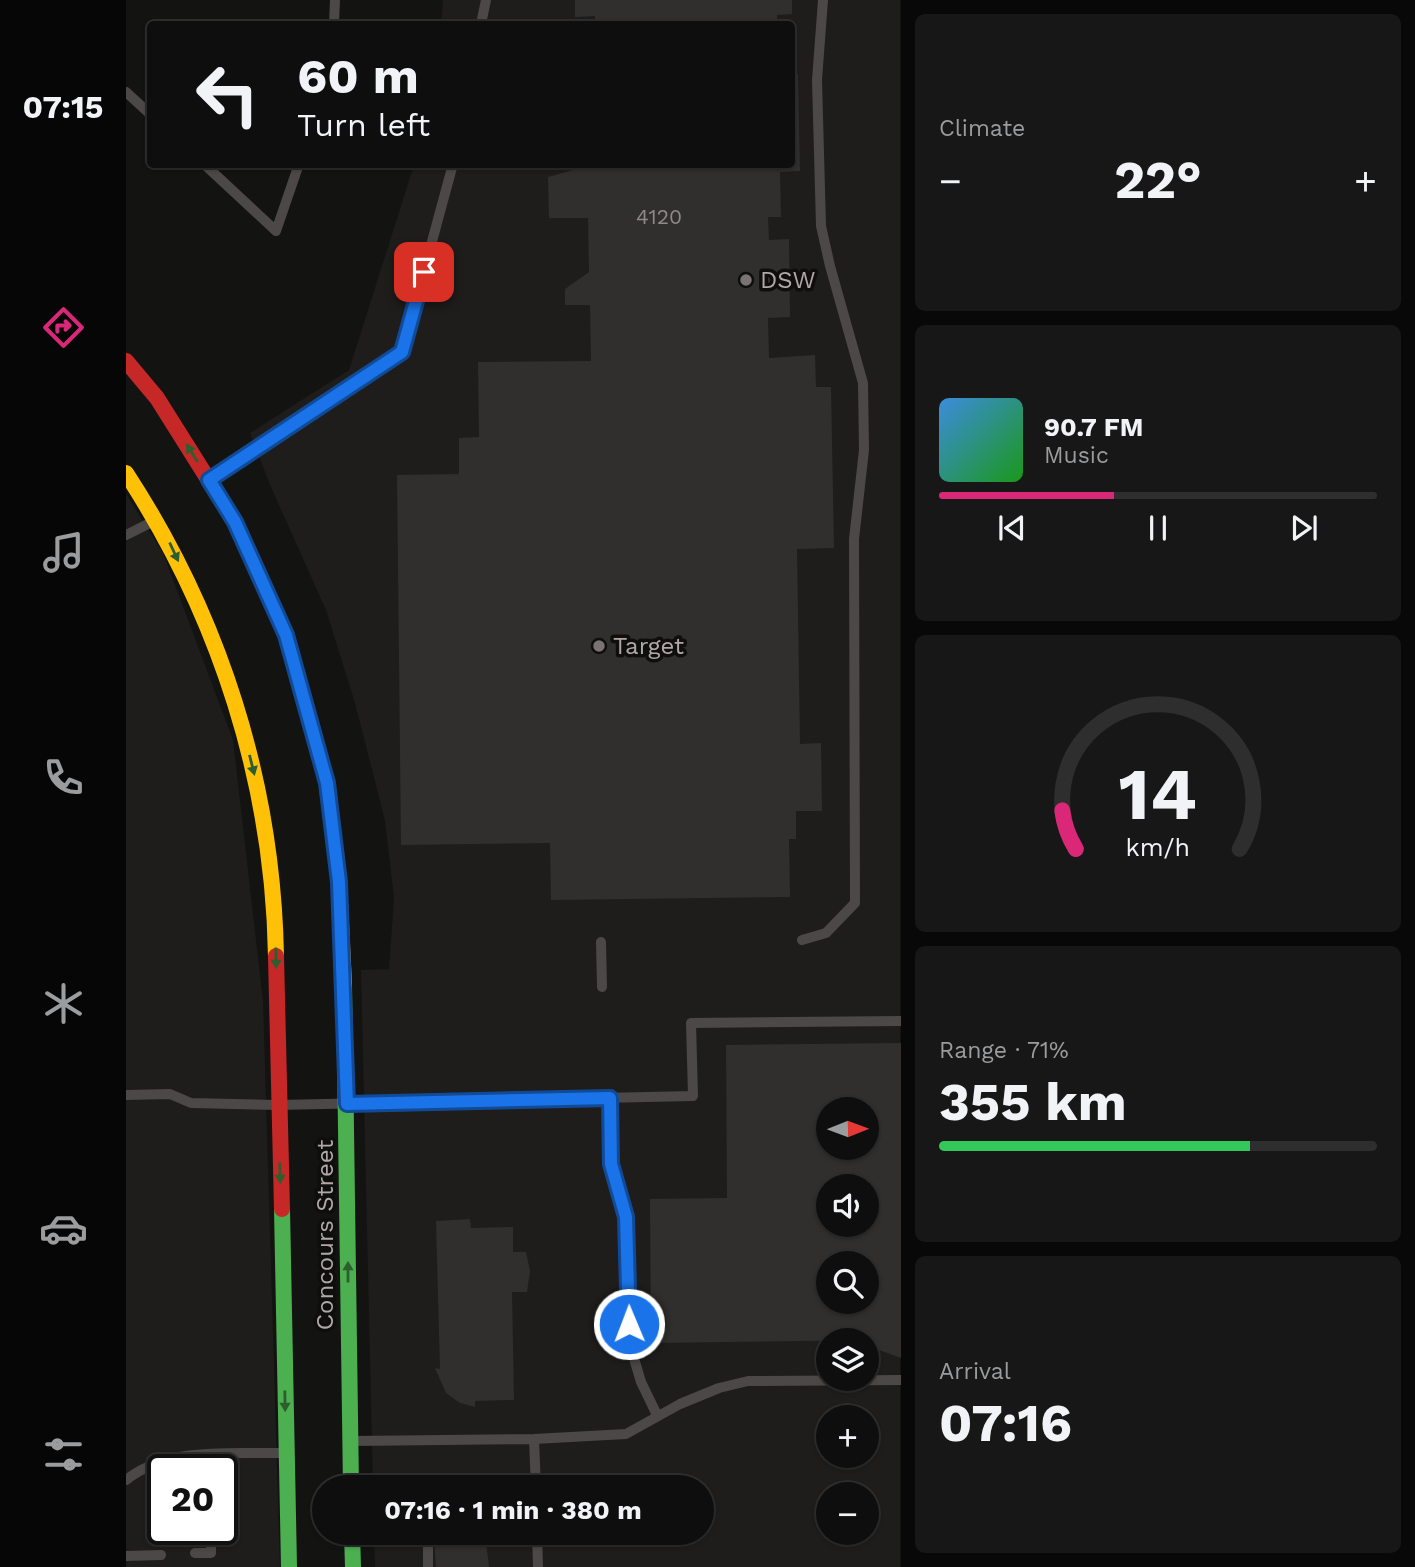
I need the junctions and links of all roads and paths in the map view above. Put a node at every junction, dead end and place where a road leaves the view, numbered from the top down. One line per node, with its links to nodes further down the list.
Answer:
1 (335, 0): 4 (lane)
2 (486, 0): 5 (lane)
3 (823, 0): 16 (lane)
4 (334, 21)
5 (482, 21)
6 (126, 92): 7 (lane)
7 (147, 111)
8 (208, 168): 9 (lane)
9 (298, 168)
10 (452, 168): 13 (lane)
11 (126, 361): 13 (street, Concours Street, one-way to 11)
12 (126, 473): 14 (street, Concours Street)
13 (209, 480): 22 (street, Concours Street)
14 (158, 519): 15 (lane); 23 (street, Concours Street, one-way to 23)
15 (126, 535)
16 (802, 940)
17 (601, 942): 18 (lane)
18 (602, 987)
19 (901, 1021): 21 (lane)
20 (126, 1096): 23 (lane)
21 (610, 1098): 22 (lane); 25 (lane)
22 (347, 1104): 23 (lane); 27 (street, Concours Street, one-way to 22)
23 (278, 1105): 28 (street, Concours Street, one-way to 28)
24 (901, 1380): 25 (lane)
25 (657, 1415): 26 (lane)
26 (534, 1439): 27 (lane); 32 (lane)
27 (350, 1441): 31 (street, Concours Street)
28 (286, 1453): 29 (lane); 43 (street, Concours Street)
29 (210, 1454)
30 (147, 1468): 33 (lane)
31 (351, 1475)
32 (535, 1475)
33 (126, 1480)
34 (211, 1545): 39 (lane)
35 (352, 1545): 44 (street)
36 (428, 1545): 45 (lane)
37 (537, 1545): 46 (lane)
38 (195, 1553): 39 (lane)
39 (211, 1553): 42 (lane)
40 (161, 1555): 41 (lane)
41 (126, 1556)
42 (211, 1567)
43 (289, 1567)
44 (353, 1567)
45 (428, 1567)
46 (538, 1567)

